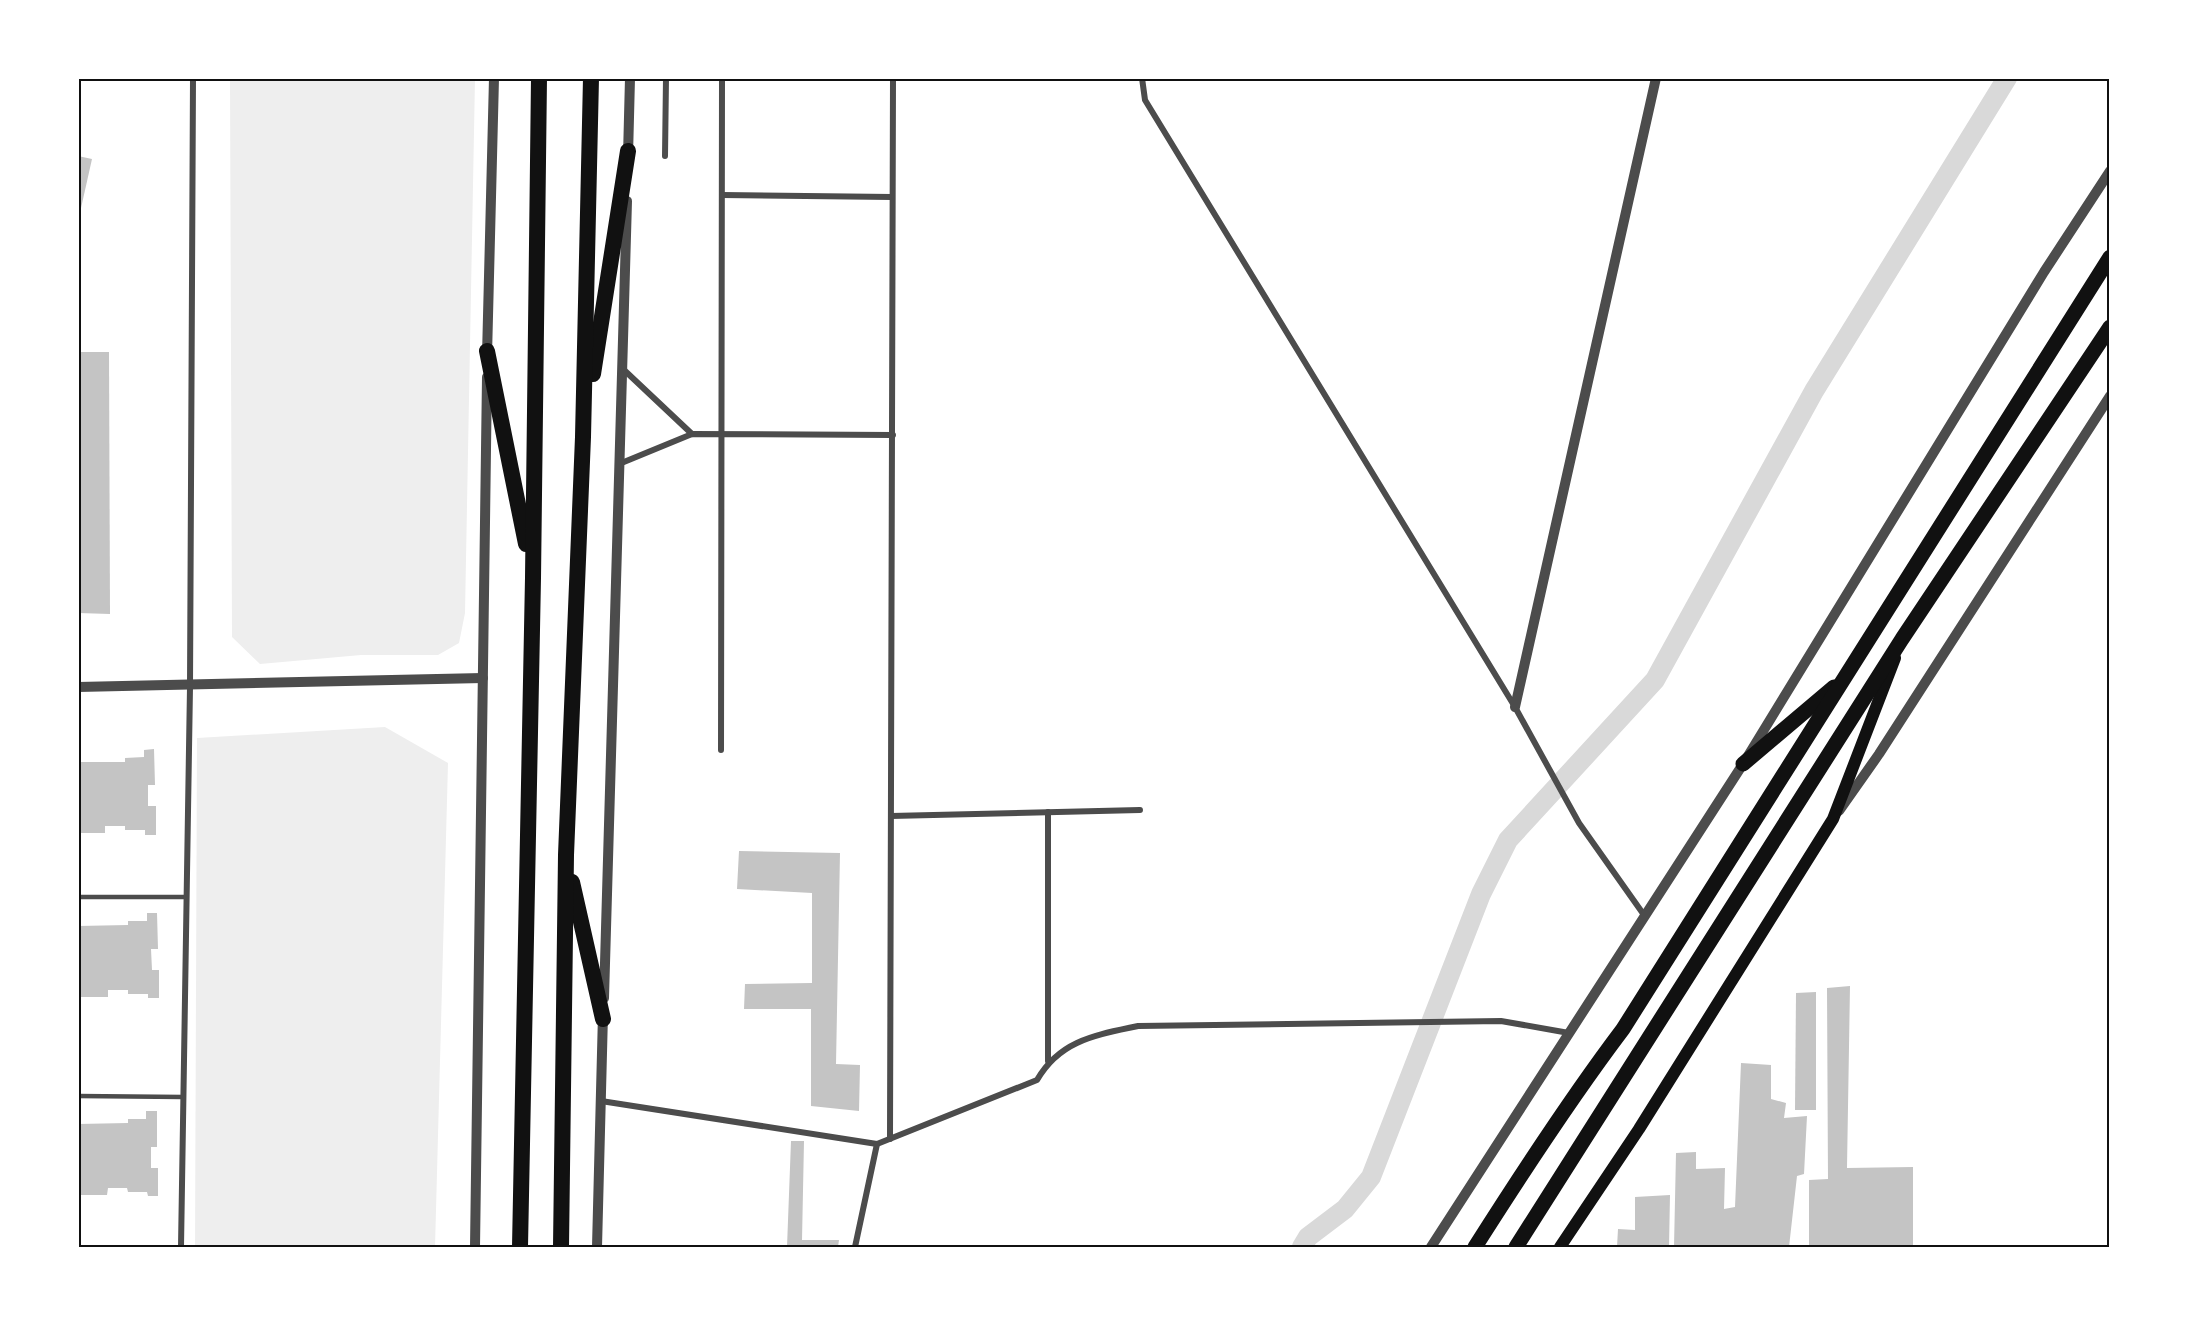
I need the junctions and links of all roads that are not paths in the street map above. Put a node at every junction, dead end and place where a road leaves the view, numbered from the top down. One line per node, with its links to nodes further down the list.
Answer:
1 (193, 78): 31 (street)
2 (494, 78): 18 (street)
3 (538, 78): 26 (highway)
4 (591, 78): 24 (highway)
5 (630, 78): 11 (street)
6 (666, 78): 12 (street)
7 (722, 78): 14 (street)
8 (893, 78): 15 (street)
9 (1142, 78): 32 (street)
10 (1656, 78): 32 (street)
11 (628, 151): 19 (street); 24 (highway)
12 (665, 156)
13 (2110, 171): 34 (street)
14 (722, 195): 15 (street); 22 (street)
15 (892, 197): 23 (street)
16 (2110, 257): 28 (main road)
17 (2110, 327): 27 (main road)
18 (487, 351): 26 (highway); 29 (street)
19 (622, 368): 21 (street); 25 (street)
20 (2110, 396): 38 (street)
21 (692, 434): 22 (street); 25 (street)
22 (722, 434): 23 (street); 33 (street)
23 (893, 435): 37 (street)
24 (583, 437): 39 (highway)
25 (619, 464): 43 (street)
26 (533, 578): 53 (highway)
27 (1902, 639): 38 (main road); 59 (main road)
28 (1845, 677): 34 (main road); 58 (main road)
29 (483, 678): 31 (street); 52 (street)
30 (78, 687): 31 (street)
31 (190, 687): 41 (street)
32 (1515, 707): 42 (street)
33 (721, 750)
34 (1743, 764): 42 (street)
35 (1140, 810): 36 (street)
36 (1048, 812): 37 (street); 45 (street)
37 (891, 816): 49 (street)
38 (1833, 819): 60 (main road)
39 (566, 855): 43 (highway); 54 (highway)
40 (78, 897): 41 (lane)
41 (185, 897): 47 (street)
42 (1644, 915): 44 (street)
43 (603, 1018): 48 (street)
44 (1569, 1033): 45 (street); 57 (street)
45 (1048, 1061): 49 (street)
46 (78, 1096): 47 (lane)
47 (183, 1097): 51 (street)
48 (601, 1101): 50 (street); 55 (street)
49 (890, 1139): 50 (street)
50 (878, 1144): 56 (street)
51 (181, 1247)
52 (475, 1247)
53 (519, 1247)
54 (561, 1247)
55 (597, 1247)
56 (855, 1247)
57 (1431, 1247)
58 (1474, 1247)
59 (1516, 1247)
60 (1560, 1247)

